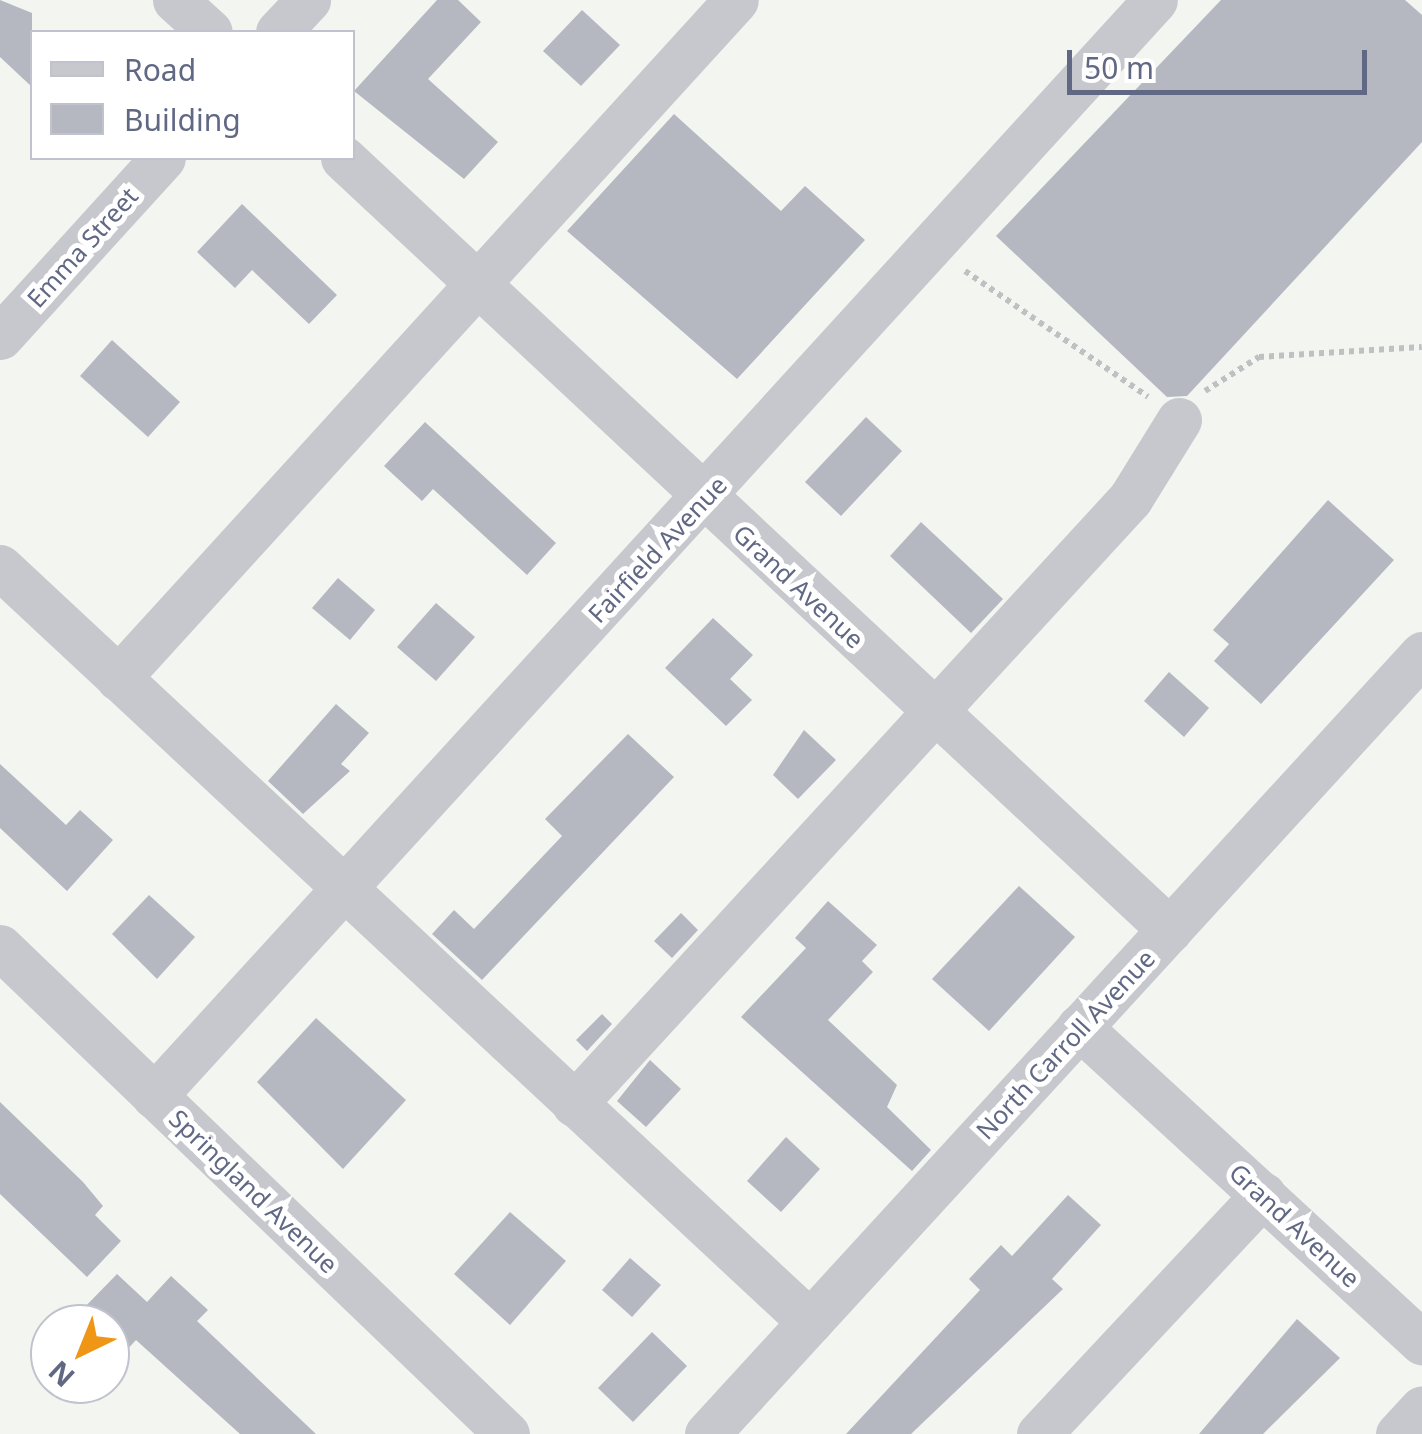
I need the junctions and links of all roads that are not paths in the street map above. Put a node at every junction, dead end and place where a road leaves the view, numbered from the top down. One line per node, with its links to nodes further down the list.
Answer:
1 (175, 0): 5 (street)
2 (308, 0): 6 (street)
3 (736, 0): 9 (street)
4 (1156, 0): 12 (street, Fairfield Avenue)
5 (208, 30)
6 (280, 30)
7 (161, 160): 10 (street, Emma Street)
8 (345, 160): 9 (street, Grand Avenue)
9 (477, 284): 12 (street, Grand Avenue); 15 (street)
10 (0, 337)
11 (1179, 420): 16 (street)
12 (704, 498): 16 (street, Grand Avenue); 17 (street, Fairfield Avenue)
13 (0, 567): 15 (street)
14 (1422, 654): 18 (street, North Carroll Avenue)
15 (118, 678): 17 (street)
16 (936, 713): 18 (street, Grand Avenue); 22 (street)
17 (346, 887): 21 (street, Fairfield Avenue); 22 (street)
18 (1170, 930): 20 (street, North Carroll Avenue)
19 (0, 948): 21 (street, Springland Avenue)
20 (1080, 1027): 23 (street, Grand Avenue); 24 (street, North Carroll Avenue)
21 (154, 1096): 27 (street, Springland Avenue)
22 (574, 1104): 24 (street)
23 (1263, 1196): 25 (street, Grand Avenue); 29 (street)
24 (810, 1322): 28 (street, North Carroll Avenue)
25 (1422, 1342)
26 (1422, 1408): 30 (street)
27 (507, 1434)
28 (708, 1434)
29 (1039, 1434)
30 (1398, 1434)

